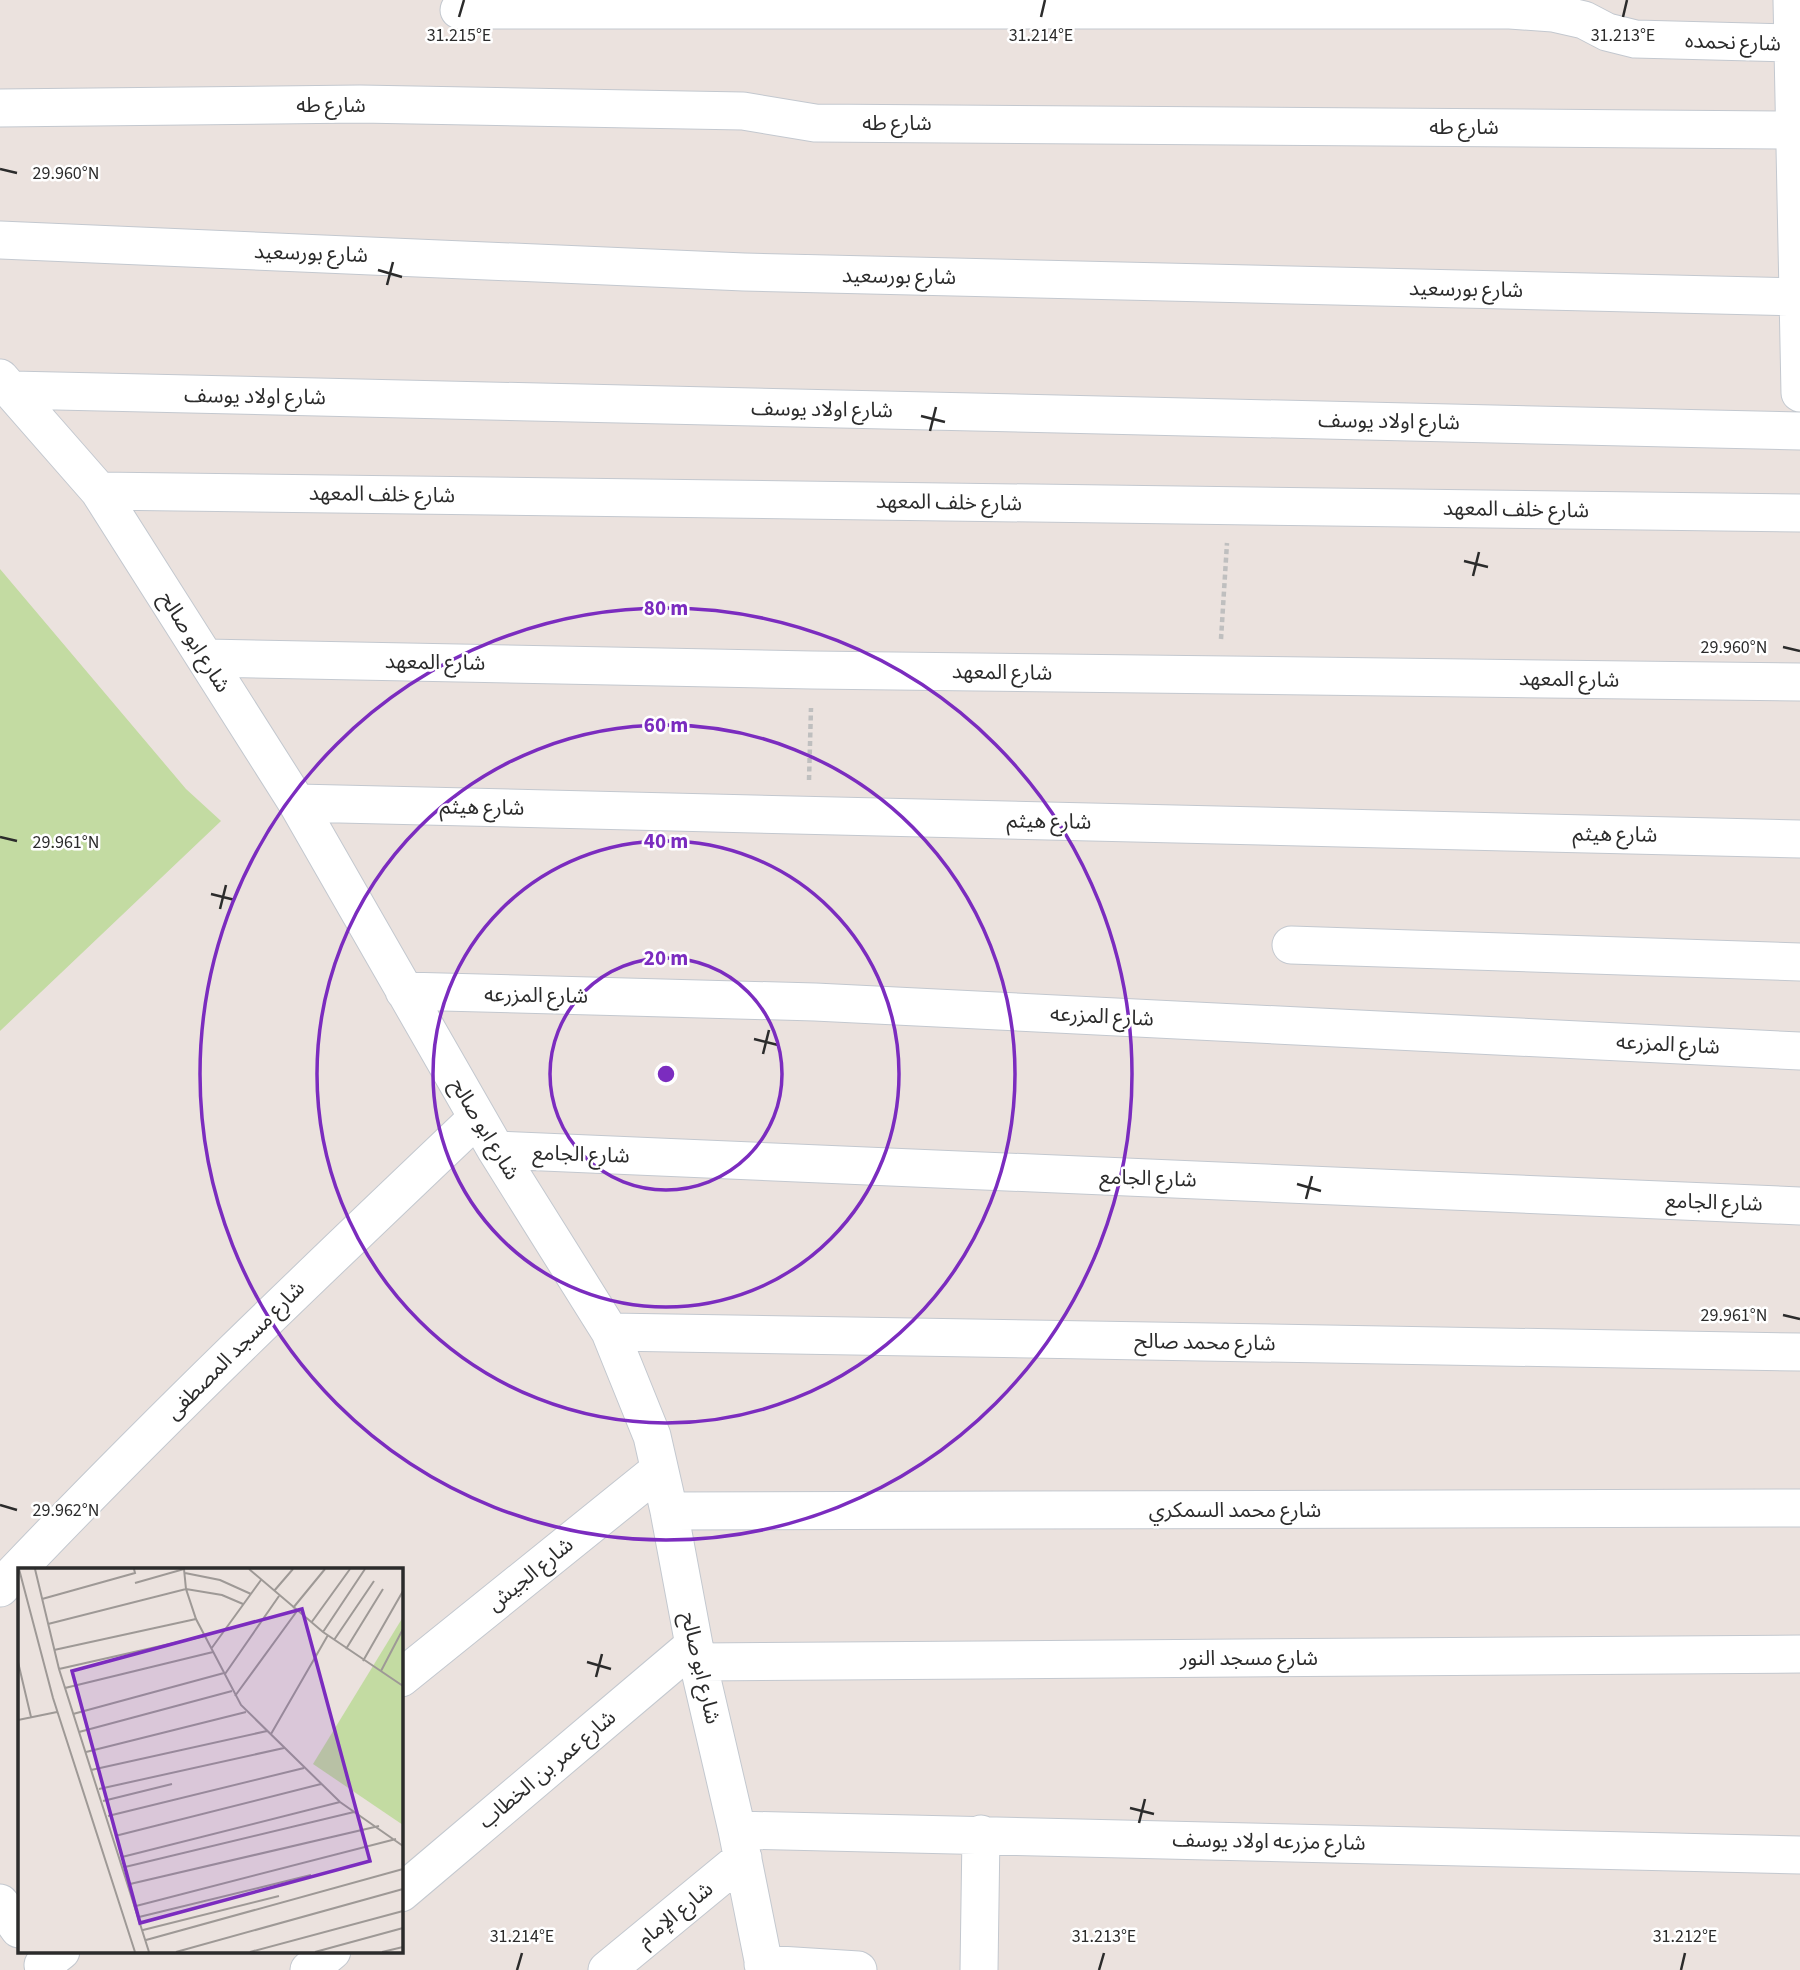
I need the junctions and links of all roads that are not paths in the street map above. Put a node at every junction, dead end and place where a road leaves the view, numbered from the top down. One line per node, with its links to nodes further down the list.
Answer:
1 (1792, 0): 3 (street)
2 (459, 10): 3 (street, شارع نحمده)
3 (1793, 43): 5 (street)
4 (0, 108): 5 (street, شارع طه)
5 (1795, 130): 7 (street)
6 (0, 240): 7 (street, شارع بورسعيد)
7 (1798, 297): 9 (street)
8 (6, 384): 10 (street, شارع اولاد يوسف); 11 (street, شارع ابو صالح)
9 (1800, 393)
10 (1800, 431)
11 (99, 491): 12 (street, شارع خلف المعهد); 13 (street, شارع ابو صالح)
12 (1800, 513)
13 (205, 658): 14 (street, شارع المعهد); 15 (street, شارع ابو صالح)
14 (1800, 682)
15 (297, 803): 16 (street, شارع هيثم); 19 (street, شارع ابو صالح)
16 (1800, 839)
17 (1291, 945): 18 (street)
18 (1800, 962)
19 (404, 991): 20 (street, شارع المزرعه); 21 (street, شارع ابو صالح)
20 (1800, 1051)
21 (477, 1118): 22 (street, شارع ابو صالح); 29 (street, شارع مسجد المصطفى)
22 (496, 1150): 23 (street, شارع الجامع); 24 (street, شارع ابو صالح)
23 (1800, 1206)
24 (610, 1332): 25 (street, شارع محمد صالح); 26 (street, شارع ابو صالح)
25 (1800, 1352)
26 (659, 1470): 28 (street, شارع ابو صالح); 34 (street, شارع الجيش)
27 (1800, 1508): 28 (street, شارع محمد السمكري)
28 (669, 1511): 32 (street, شارع ابو صالح)
29 (19, 1568)
30 (18, 1569): 31 (street, شارع مسجد المصطفى)
31 (0, 1588)
32 (696, 1653): 33 (street, شارع مسجد النور); 36 (street, شارع ابو صالح); 38 (street, شارع عمر بن الخطاب)
33 (1800, 1654)
34 (402, 1677)
35 (981, 1834): 36 (street, شارع مزرعه اولاد يوسف); 37 (street, شارع مزرعه اولاد يوسف); 46 (street)
36 (740, 1844): 42 (street, شارع ابو صالح); 44 (street, شارع الإمام)
37 (1800, 1855)
38 (402, 1892)
39 (0, 1903): 40 (street)
40 (18, 1928)
41 (331, 1952): 43 (street)
42 (764, 1967): 45 (street)
43 (309, 1970)
44 (607, 1970)
45 (858, 1970)
46 (979, 1970)

